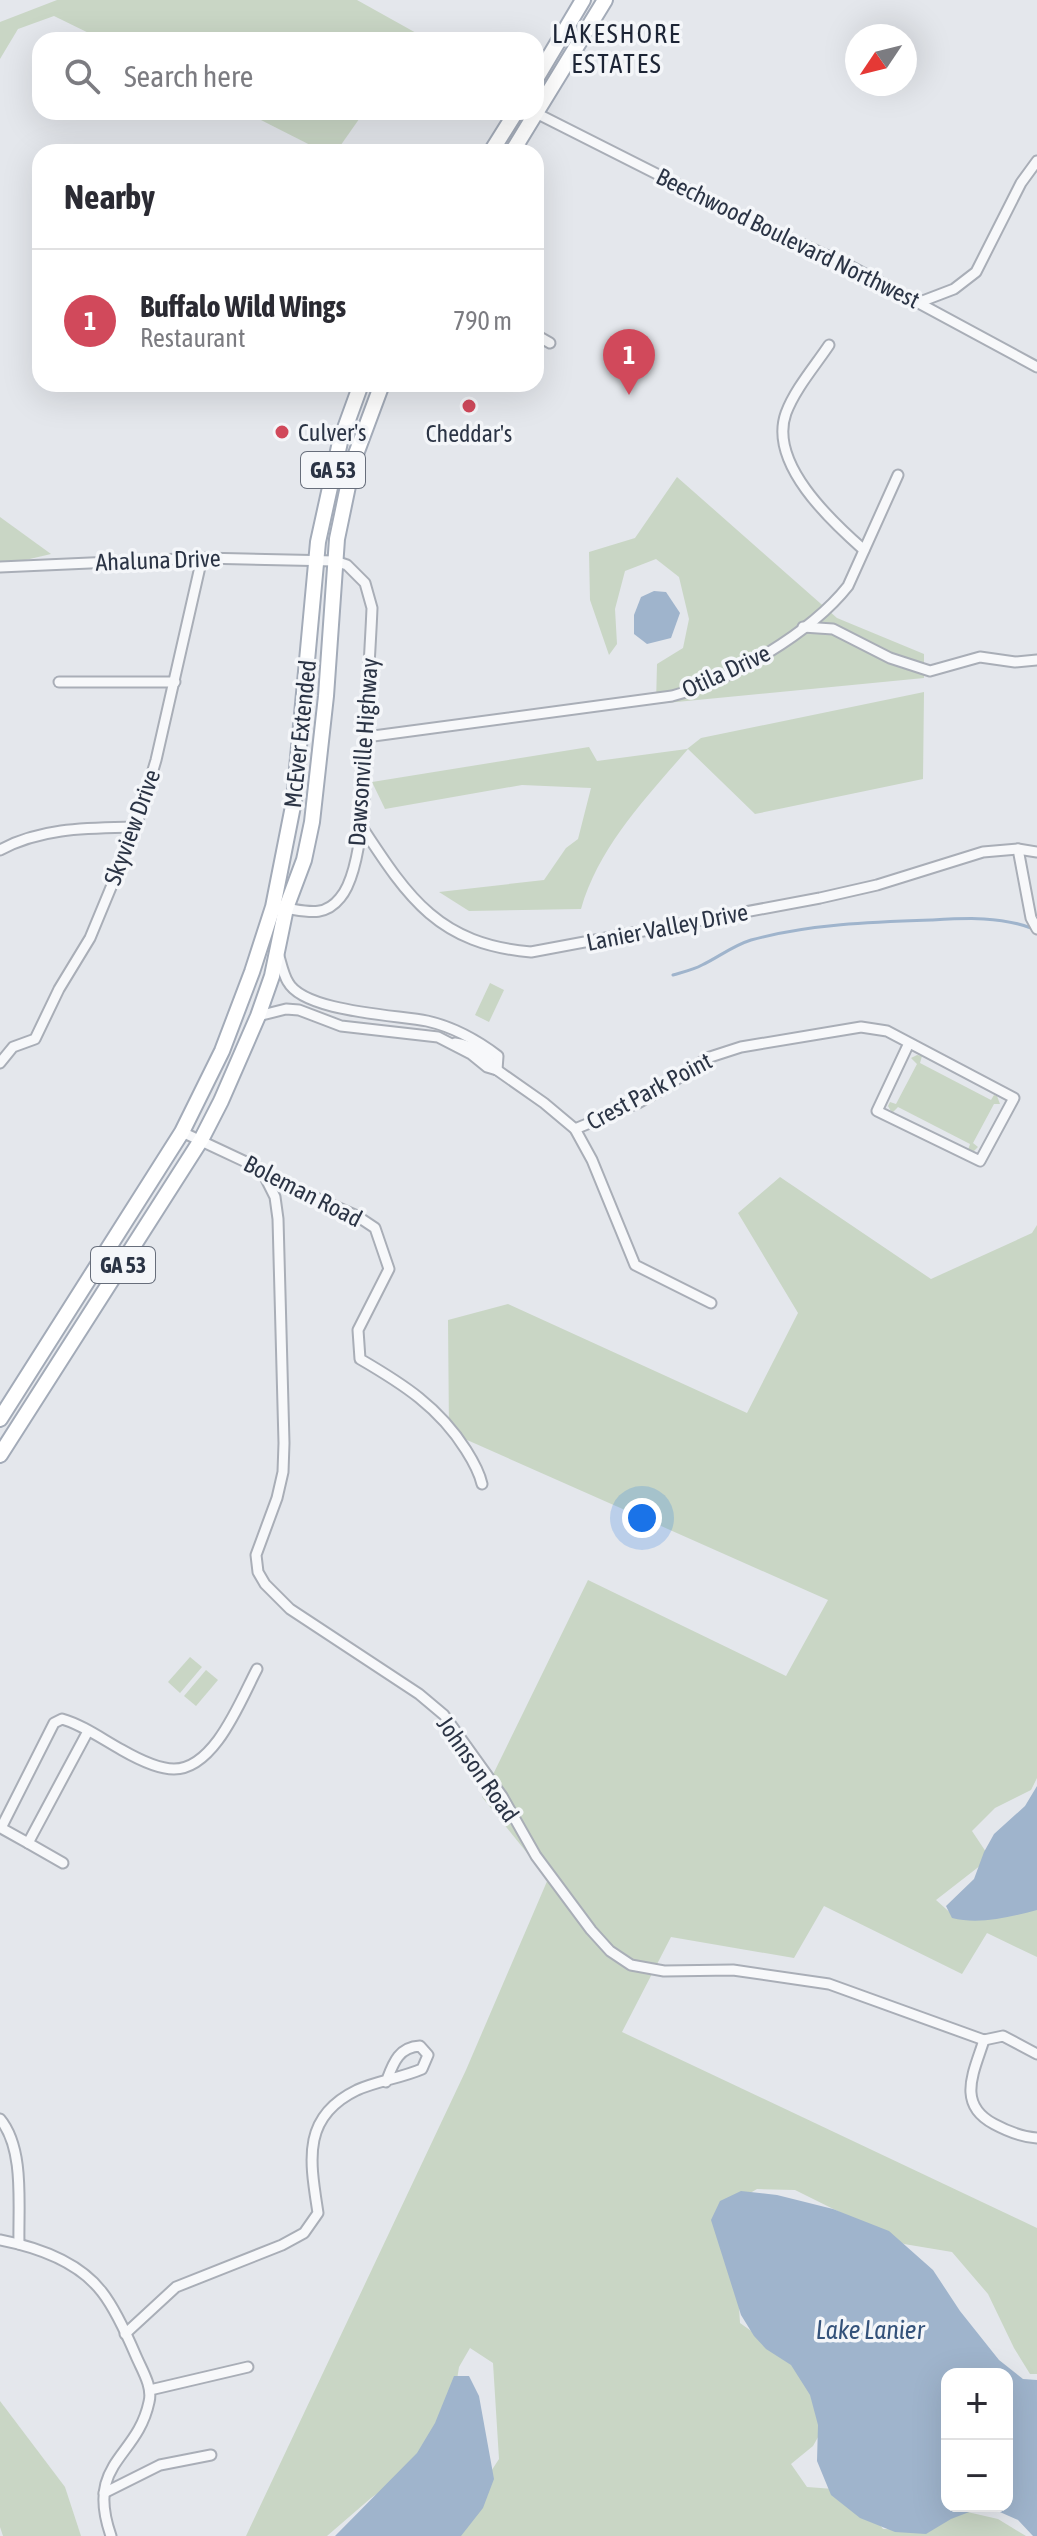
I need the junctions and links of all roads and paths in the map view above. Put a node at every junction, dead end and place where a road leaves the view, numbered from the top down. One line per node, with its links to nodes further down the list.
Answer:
1 (583, 0): 3 (main road)
2 (605, 0): 4 (main road)
3 (544, 66)
4 (544, 98)
5 (544, 116): 11 (street, Beechwood Boulevard Northwest)
6 (511, 120): 8 (main road)
7 (530, 120): 9 (main road)
8 (496, 144)
9 (517, 144)
10 (1037, 161): 11 (street)
11 (920, 302): 15 (street, Beechwood Boulevard Northwest)
12 (544, 340): 13 (street)
13 (550, 343)
14 (829, 345): 19 (street)
15 (1037, 367)
16 (358, 392): 21 (main road, GA 53)
17 (379, 392): 22 (main road, Dawsonville Highway / GA 53)
18 (898, 475): 19 (street, Otila Drive)
19 (864, 550): 24 (street, Otila Drive)
20 (202, 558): 21 (street, Ahaluna Drive); 23 (street, Ahaluna Drive); 27 (street, Skyview Drive)
21 (316, 559): 22 (street, Ahaluna Drive); 34 (main road, McEver Extended / GA 53)
22 (335, 561): 28 (street, Dawsonville Highway); 34 (main road, Dawsonville Highway / GA 53)
23 (0, 567)
24 (803, 627): 25 (street); 28 (street, Otila Drive)
25 (1037, 660)
26 (59, 682): 27 (street)
27 (175, 682): 29 (street, Skyview Drive)
28 (366, 737): 30 (street, Dawsonville Highway)
29 (136, 827): 32 (street); 44 (street, Skyview Drive)
30 (362, 827): 31 (street, Lanier Valley Drive); 34 (street, Dawsonville Highway)
31 (1018, 849): 33 (street, Lanier Valley Drive); 35 (street)
32 (0, 850)
33 (1037, 852)
34 (279, 907): 36 (main road, Dawsonville Highway / GA 53); 47 (main road, Dawsonville Highway / GA 53)
35 (1037, 929)
36 (277, 950): 37 (street); 38 (main road, Dawsonville Highway / GA 53)
37 (325, 1003): 39 (street); 40 (street)
38 (258, 1016): 39 (street); 48 (main road, Dawsonville Highway / GA 53)
39 (320, 1018): 41 (street)
40 (434, 1023): 41 (street); 43 (street)
41 (432, 1036): 43 (street)
42 (909, 1043): 42 (street, Crest Park Point); 46 (street, Crest Park Point)
43 (474, 1048): 45 (street); 45 (street)
44 (0, 1063)
45 (497, 1070): 46 (street)
46 (575, 1129): 50 (street)
47 (182, 1132): 48 (street, Boleman Road); 51 (main road, Dawsonville Highway / GA 53)
48 (201, 1140): 49 (street, Boleman Road); 52 (main road, Dawsonville Highway / GA 53)
49 (261, 1169): 53 (street, Boleman Road); 58 (street, Johnson Road)
50 (711, 1303)
51 (0, 1419)
52 (0, 1455)
53 (482, 1484)
54 (257, 1669): 55 (street)
55 (88, 1731): 56 (street); 56 (street)
56 (28, 1843): 57 (street)
57 (63, 1863)
58 (984, 2040): 59 (street, Johnson Road); 62 (street)
59 (1037, 2054)
60 (386, 2082): 60 (street); 65 (street)
61 (0, 2119): 64 (street)
62 (1037, 2138)
63 (0, 2240): 64 (street)
64 (19, 2244): 65 (street)
65 (125, 2334): 67 (street)
66 (248, 2367): 67 (street)
67 (150, 2390): 69 (street)
68 (211, 2455): 69 (street)
69 (104, 2493): 70 (street)
70 (111, 2536)

